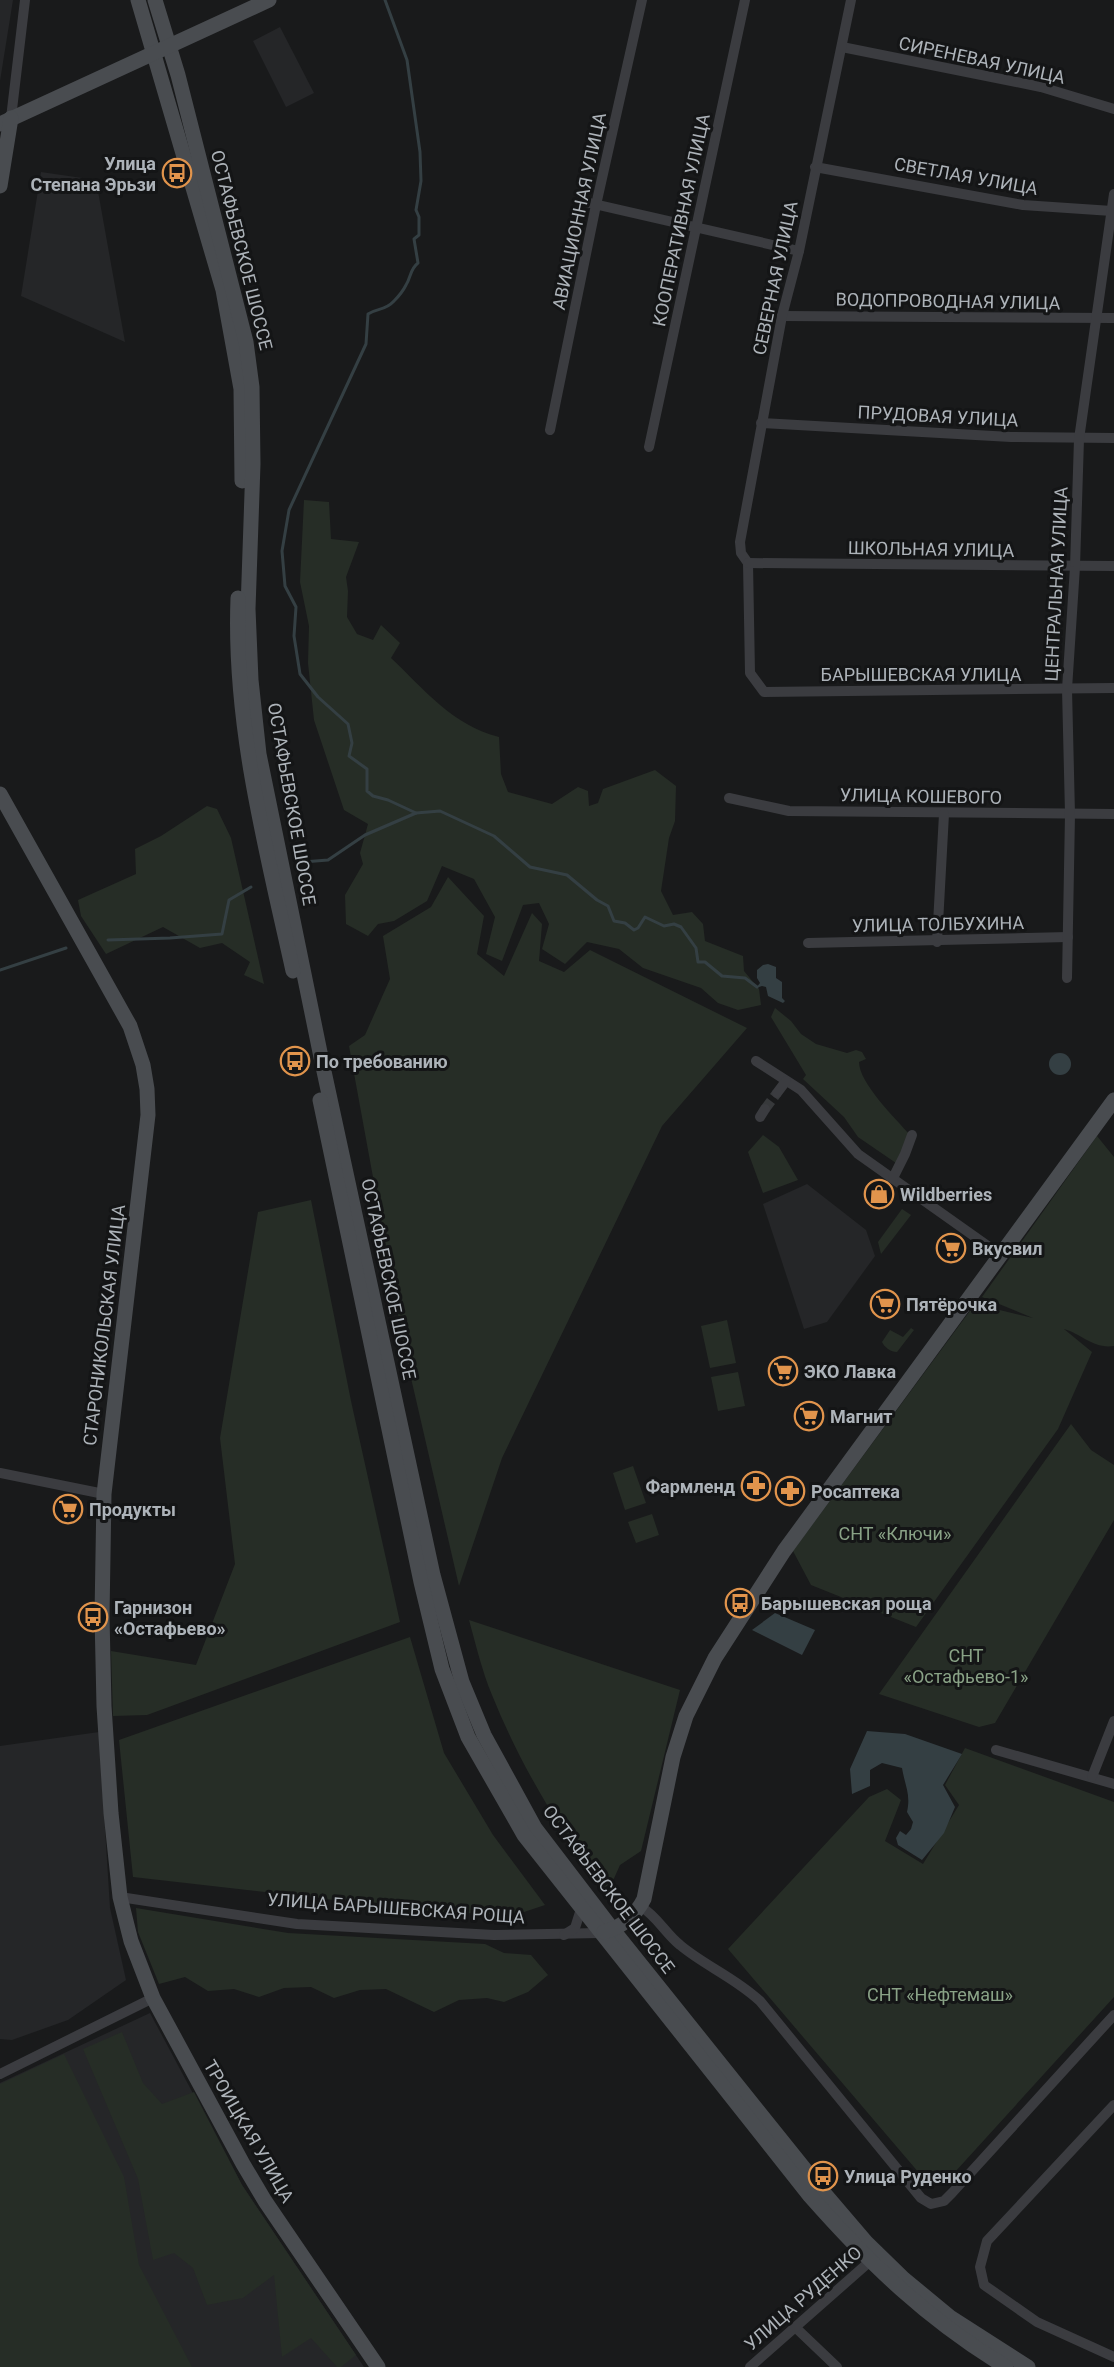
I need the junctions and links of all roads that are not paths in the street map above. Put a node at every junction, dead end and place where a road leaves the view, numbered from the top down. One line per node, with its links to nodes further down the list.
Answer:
1 (24, 0): 12 (street)
2 (138, 0): 10 (main road, ОСТАФЬЕВСКОЕ ШОССЕ)
3 (156, 0): 8 (main road, ОСТАФЬЕВСКОЕ ШОССЕ)
4 (269, 0): 8 (main road)
5 (642, 0): 18 (street, АВИАЦИОННАЯ УЛИЦА)
6 (745, 0): 20 (street, КООПЕРАТИВНАЯ УЛИЦА)
7 (851, 0): 9 (street, СЕВЕРНАЯ УЛИЦА)
8 (170, 47): 10 (main road); 61 (main road, ОСТАФЬЕВСКОЕ ШОССЕ)
9 (842, 47): 11 (street, СИРЕНЕВАЯ УЛИЦА); 14 (street, СЕВЕРНАЯ УЛИЦА)
10 (155, 54): 12 (main road); 60 (main road, ОСТАФЬЕВСКОЕ ШОССЕ)
11 (1114, 109)
12 (6, 121): 13 (main road)
13 (2, 158): 15 (main road)
14 (815, 167): 19 (street, СВЕТЛАЯ УЛИЦА); 21 (street, СЕВЕРНАЯ УЛИЦА)
15 (0, 186)
16 (1114, 194): 19 (street, ЦЕНТРАЛЬНАЯ УЛИЦА)
17 (581, 201): 18 (street)
18 (596, 206): 20 (street); 26 (street, АВИАЦИОННАЯ УЛИЦА)
19 (1112, 211): 24 (street, ЦЕНТРАЛЬНАЯ УЛИЦА)
20 (696, 227): 21 (street); 29 (street, КООПЕРАТИВНАЯ УЛИЦА)
21 (799, 251): 22 (street, СЕВЕРНАЯ УЛИЦА)
22 (782, 316): 24 (street, ВОДОПРОВОДНАЯ УЛИЦА); 25 (street, СЕВЕРНАЯ УЛИЦА)
23 (1114, 318): 24 (street, ВОДОПРОВОДНАЯ УЛИЦА)
24 (1098, 319): 28 (street, ЦЕНТРАЛЬНАЯ УЛИЦА)
25 (761, 423): 28 (street, ПРУДОВАЯ УЛИЦА); 30 (street, СЕВЕРНАЯ УЛИЦА)
26 (550, 430)
27 (1114, 438): 28 (street, ПРУДОВАЯ УЛИЦА)
28 (1079, 439): 32 (street, ЦЕНТРАЛЬНАЯ УЛИЦА)
29 (649, 447)
30 (748, 563): 32 (street, ШКОЛЬНАЯ УЛИЦА); 35 (street, СЕВЕРНАЯ УЛИЦА)
31 (1114, 566): 32 (street, ШКОЛЬНАЯ УЛИЦА)
32 (1075, 567): 34 (street, ЦЕНТРАЛЬНАЯ УЛИЦА)
33 (1114, 688): 34 (street, БАРЫШЕВСКАЯ УЛИЦА)
34 (1066, 689): 35 (street, БАРЫШЕВСКАЯ УЛИЦА); 40 (street, ЦЕНТРАЛЬНАЯ УЛИЦА)
35 (764, 692)
36 (0, 794): 53 (main road, СТАРОНИКОЛЬСКАЯ УЛИЦА)
37 (729, 798): 39 (street, УЛИЦА КОШЕВОГО)
38 (1114, 813): 40 (street, УЛИЦА КОШЕВОГО)
39 (944, 814): 40 (street, УЛИЦА КОШЕВОГО); 42 (street)
40 (1070, 814): 41 (street, ЦЕНТРАЛЬНАЯ УЛИЦА)
41 (1068, 937): 42 (street, УЛИЦА ТОЛБУХИНА); 44 (street, ЦЕНТРАЛЬНАЯ УЛИЦА)
42 (937, 942): 43 (street, УЛИЦА ТОЛБУХИНА)
43 (808, 943)
44 (1067, 978)
45 (756, 1061): 46 (street)
46 (786, 1081): 47 (street); 50 (street)
47 (777, 1093)
48 (1114, 1100): 51 (main road)
49 (912, 1135): 50 (street)
50 (893, 1178): 51 (street)
51 (1002, 1256): 59 (main road)
52 (0, 1473): 53 (street)
53 (104, 1494): 58 (main road, СТАРОНИКОЛЬСКАЯ УЛИЦА)
54 (1114, 1721): 56 (street)
55 (996, 1749): 56 (street)
56 (1092, 1777): 57 (street)
57 (1114, 1784)
58 (120, 1897): 62 (street, УЛИЦА БАРЫШЕВСКАЯ РОЩА); 63 (main road, ТРОИЦКАЯ УЛИЦА)
59 (640, 1906): 61 (main road); 64 (street)
60 (581, 1909): 61 (main road, ОСТАФЬЕВСКОЕ ШОССЕ); 62 (street)
61 (606, 1932): 62 (street, УЛИЦА БАРЫШЕВСКАЯ РОЩА); 67 (main road, ОСТАФЬЕВСКОЕ ШОССЕ)
62 (564, 1935)
63 (153, 1998): 65 (street); 70 (main road, ТРОИЦКАЯ УЛИЦА)
64 (1114, 2015)
65 (0, 2074)
66 (1114, 2105): 69 (street)
67 (874, 2258): 68 (street, УЛИЦА РУДЕНКО); 73 (main road, ОСТАФЬЕВСКОЕ ШОССЕ); 74 (main road, ОСТАФЬЕВСКОЕ ШОССЕ)
68 (795, 2326): 71 (street, УЛИЦА РУДЕНКО); 72 (street)
69 (1114, 2357)
70 (378, 2367)
71 (750, 2367)
72 (837, 2367)
73 (1006, 2367)
74 (1028, 2367)

